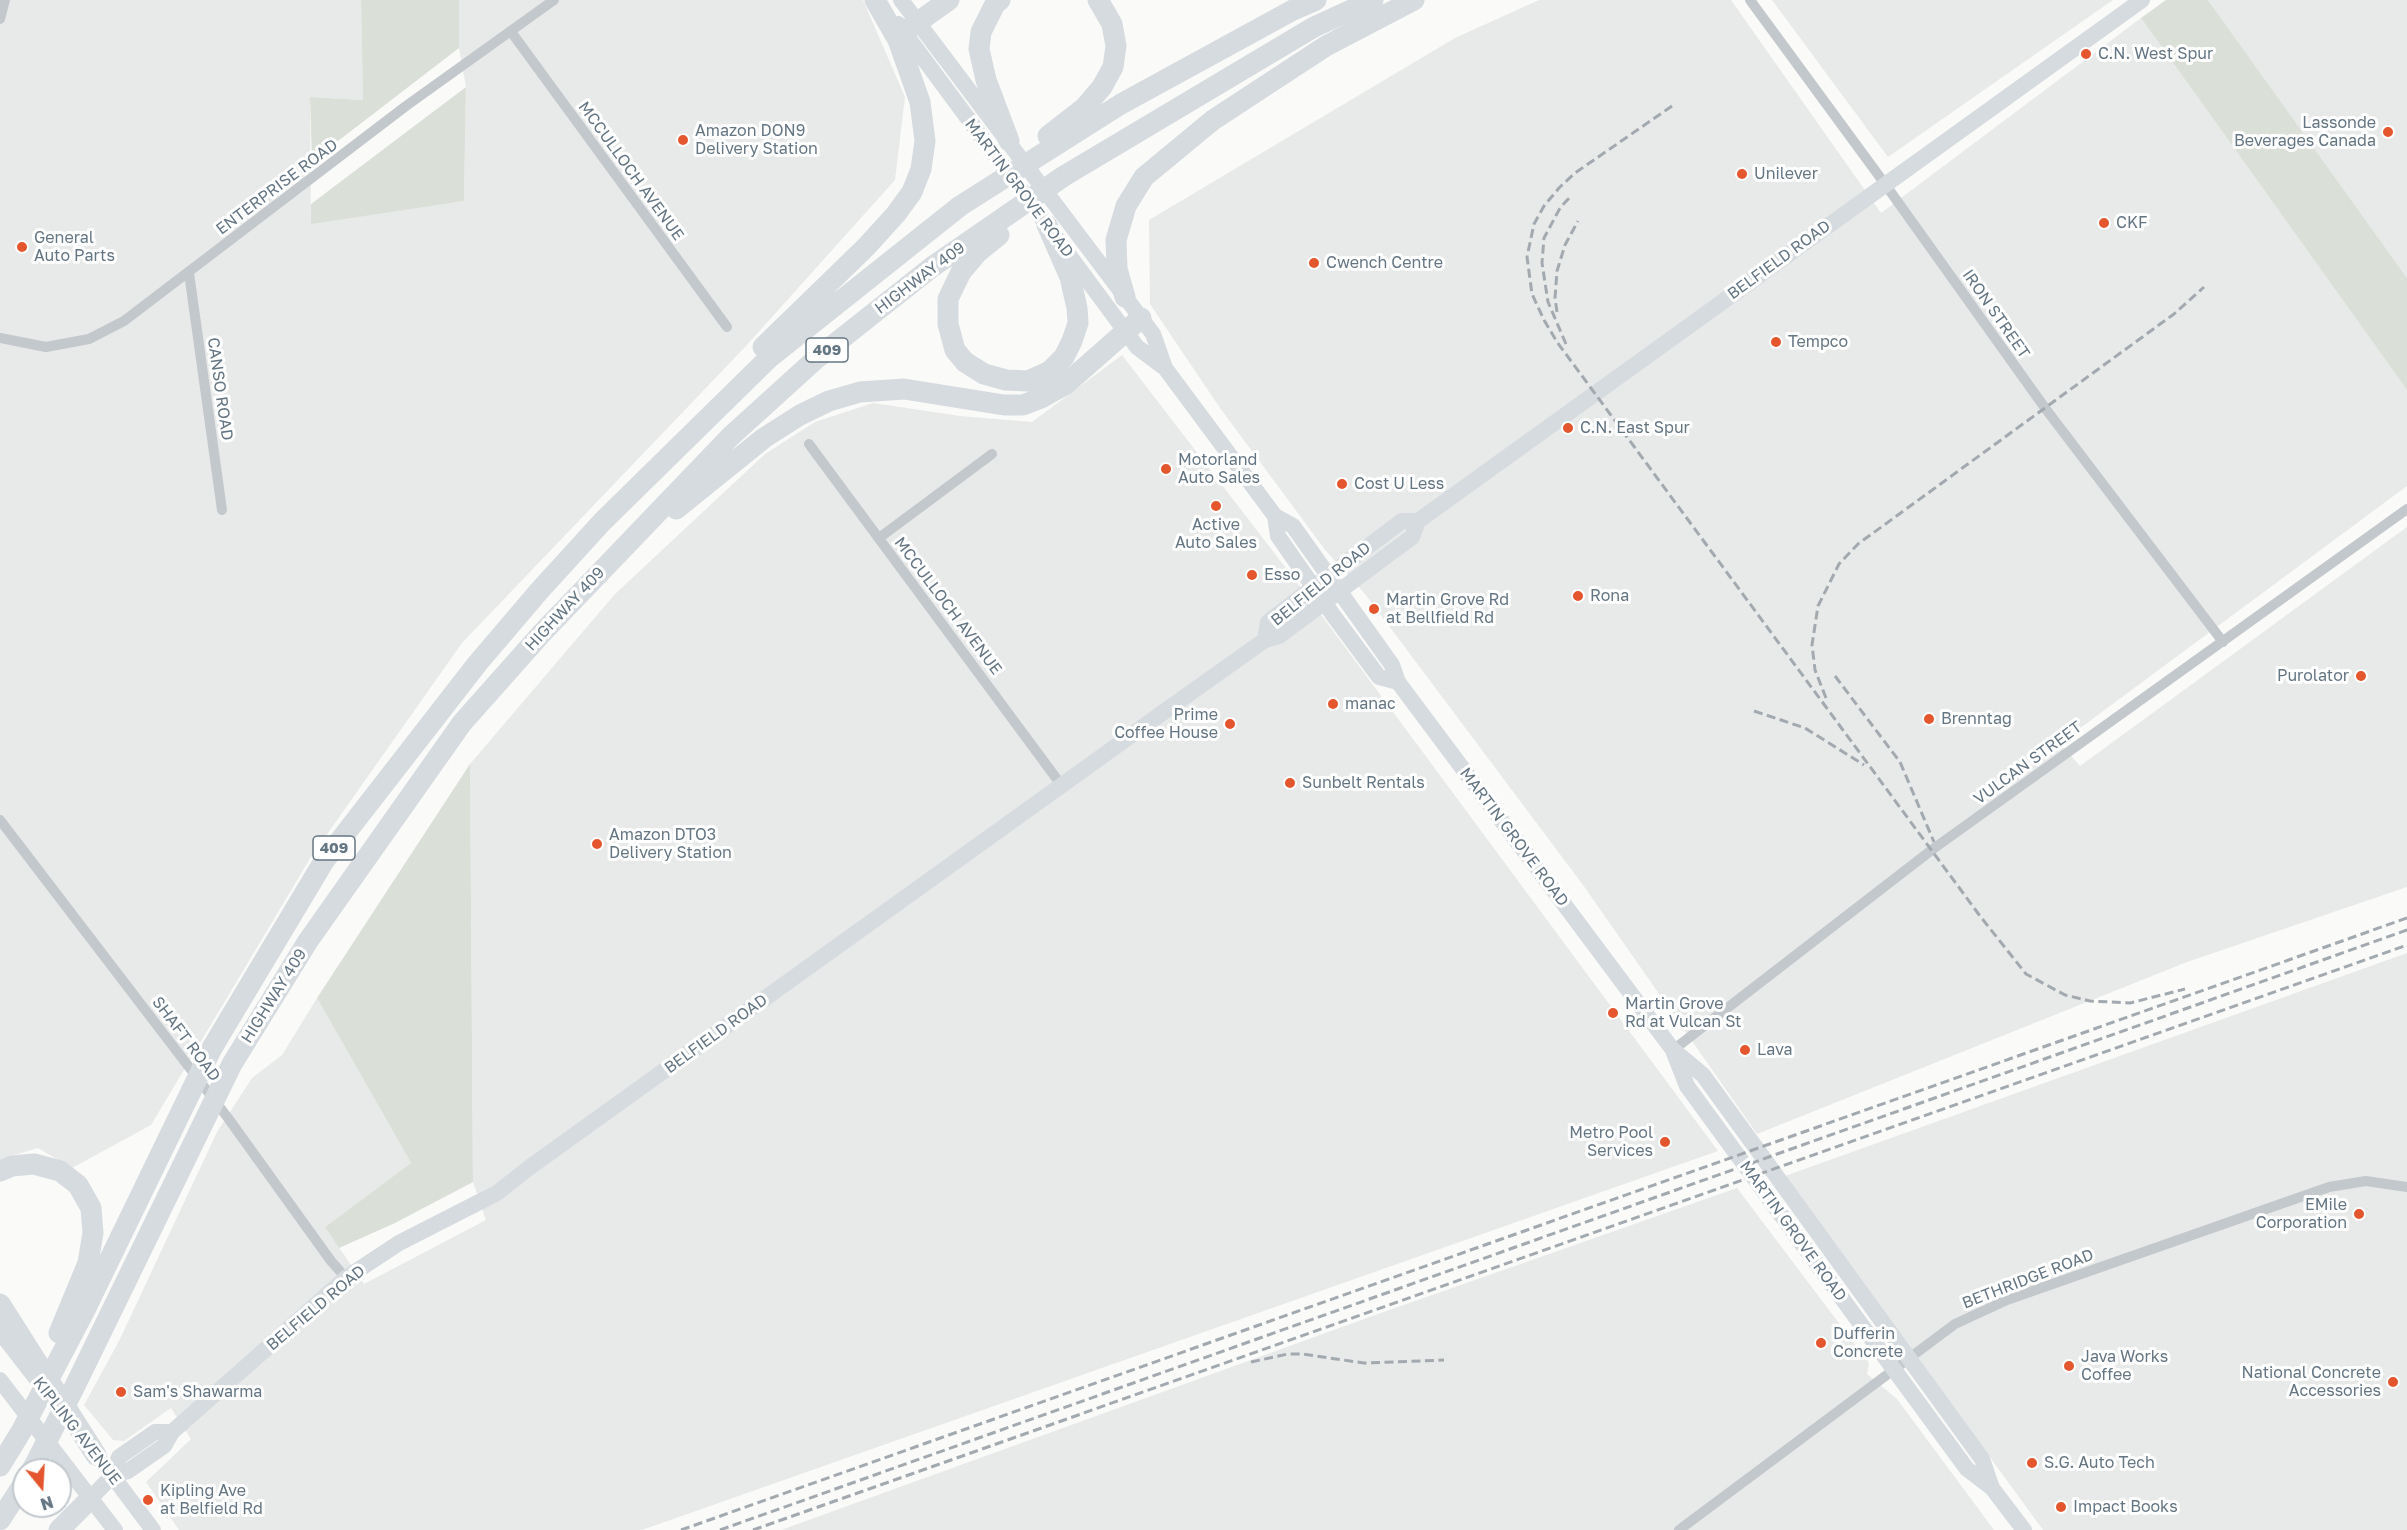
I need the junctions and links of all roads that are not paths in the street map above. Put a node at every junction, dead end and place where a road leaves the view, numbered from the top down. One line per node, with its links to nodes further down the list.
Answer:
1 (5, 0): 14 (street)
2 (554, 0): 16 (street, ENTERPRISE ROAD)
3 (875, 0): 33 (highway)
4 (880, 0): 15 (main road, MARTIN GROVE ROAD)
5 (901, 0): 15 (main road, MARTIN GROVE ROAD)
6 (949, 0): 15 (highway)
7 (1000, 0): 17 (highway)
8 (1098, 0): 20 (highway)
9 (1316, 0): 20 (highway, HIGHWAY 409 / 409)
10 (1373, 0): 18 (highway, HIGHWAY 409 / 409)
11 (1414, 0): 23 (highway)
12 (1750, 0): 19 (street, IRON STREET)
13 (2142, 0): 19 (main road, BELFIELD ROAD)
14 (0, 19)
15 (911, 28): 17 (main road, MARTIN GROVE ROAD)
16 (512, 33): 22 (street, ENTERPRISE ROAD); 25 (street, MCCULLOCH AVENUE)
17 (1001, 147): 21 (main road, MARTIN GROVE ROAD)
18 (1064, 176): 21 (highway); 35 (highway, HIGHWAY 409 / 409)
19 (1885, 184): 32 (main road, BELFIELD ROAD); 41 (street, IRON STREET)
20 (960, 206): 33 (highway, HIGHWAY 409 / 409)
21 (1056, 220): 23 (main road, MARTIN GROVE ROAD); 24 (main road, MARTIN GROVE ROAD)
22 (189, 273): 26 (street, ENTERPRISE ROAD); 30 (street, CANSO ROAD)
23 (1125, 297): 24 (main road, MARTIN GROVE ROAD)
24 (1134, 324): 31 (main road, MARTIN GROVE ROAD); 35 (highway)
25 (727, 327)
26 (0, 338)
27 (809, 444): 34 (street, MCCULLOCH AVENUE)
28 (992, 454): 34 (street)
29 (2407, 509): 41 (street, VULCAN STREET)
30 (222, 510)
31 (1275, 516): 36 (main road, MARTIN GROVE ROAD); 37 (main road, MARTIN GROVE ROAD)
32 (1418, 521): 36 (main road, BELFIELD ROAD); 38 (main road, BELFIELD ROAD)
33 (602, 522): 52 (highway, HIGHWAY 409 / 409)
34 (879, 538): 43 (street, MCCULLOCH AVENUE)
35 (615, 555): 56 (highway, HIGHWAY 409 / 409)
36 (1328, 576): 37 (main road, BELFIELD ROAD); 38 (main road, MARTIN GROVE ROAD)
37 (1313, 587): 39 (main road, MARTIN GROVE ROAD); 40 (main road, BELFIELD ROAD)
38 (1339, 591): 39 (main road, BELFIELD ROAD); 42 (main road, MARTIN GROVE ROAD)
39 (1324, 602): 40 (main road, BELFIELD ROAD); 42 (main road, MARTIN GROVE ROAD)
40 (1265, 640): 43 (main road, BELFIELD ROAD)
41 (2223, 642): 45 (street, VULCAN STREET)
42 (1398, 682): 45 (main road, MARTIN GROVE ROAD)
43 (1062, 786): 48 (main road, BELFIELD ROAD)
44 (0, 820): 48 (street, SHAFT ROAD)
45 (1672, 1050): 51 (main road, MARTIN GROVE ROAD); 53 (main road, MARTIN GROVE ROAD)
46 (0, 1172): 52 (highway)
47 (2407, 1187): 51 (street, BETHRIDGE ROAD)
48 (346, 1278): 58 (main road, BELFIELD ROAD)
49 (0, 1304): 55 (highway)
50 (0, 1332): 55 (main road, KIPLING AVENUE)
51 (1909, 1359): 53 (street, BETHRIDGE ROAD); 59 (main road, MARTIN GROVE ROAD)
52 (53, 1361): 57 (highway)
53 (1894, 1370): 59 (main road, MARTIN GROVE ROAD); 66 (street, BETHRIDGE ROAD)
54 (0, 1380): 60 (main road, KIPLING AVENUE)
55 (96, 1455): 58 (main road, KIPLING AVENUE)
56 (38, 1458)
57 (0, 1466)
58 (113, 1475): 60 (main road); 65 (main road, KIPLING AVENUE)
59 (1992, 1488): 67 (main road, MARTIN GROVE ROAD)
60 (90, 1499): 63 (highway); 64 (main road, KIPLING AVENUE)
61 (12, 1502): 62 (highway)
62 (0, 1520)
63 (59, 1530)
64 (114, 1530)
65 (153, 1530)
66 (1679, 1530)
67 (2024, 1530)

